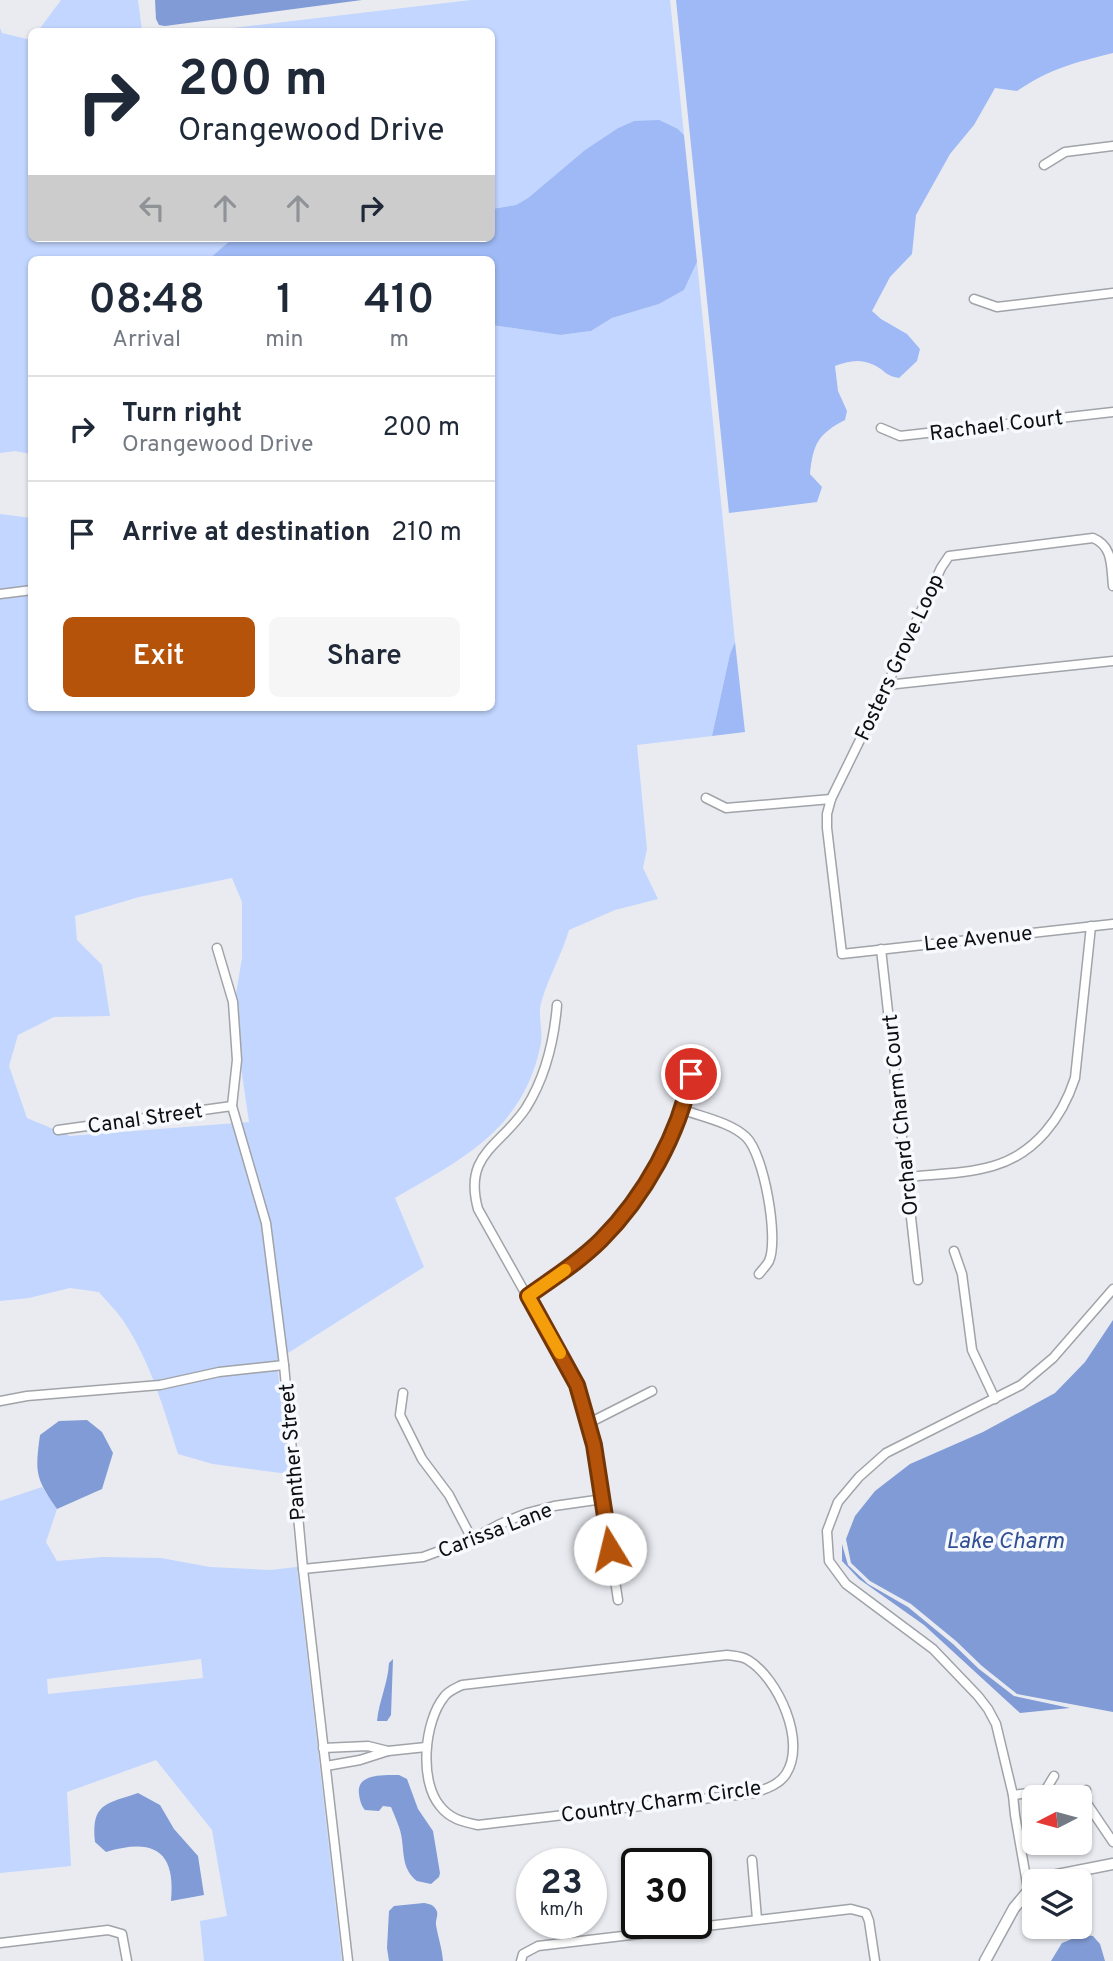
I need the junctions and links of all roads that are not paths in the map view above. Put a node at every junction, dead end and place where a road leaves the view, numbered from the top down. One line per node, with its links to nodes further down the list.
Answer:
1 (1113, 146): 2 (street)
2 (1044, 165)
3 (1113, 293): 4 (street)
4 (974, 299)
5 (1113, 412): 6 (street, Rachael Court)
6 (881, 428)
7 (1113, 586): 11 (street, Fosters Grove Loop)
8 (28, 590): 9 (street)
9 (0, 594)
10 (1113, 661): 11 (street)
11 (887, 685): 13 (street, Fosters Grove Loop)
12 (706, 798): 13 (street)
13 (831, 799): 18 (street, Fosters Grove Loop)
14 (1113, 924): 15 (street, Lee Avenue)
15 (1091, 926): 17 (street, Lee Avenue); 24 (street)
16 (217, 948): 21 (street, Panther Street)
17 (881, 949): 18 (street, Lee Avenue); 24 (street, Orchard Charm Court)
18 (842, 954)
19 (557, 1004): 29 (street)
20 (694, 1060): 22 (street)
21 (232, 1106): 23 (street, Canal Street); 30 (street, Panther Street)
22 (681, 1109): 26 (street); 29 (street)
23 (58, 1130)
24 (907, 1177): 27 (street, Orchard Charm Court)
25 (954, 1251): 33 (street)
26 (759, 1274)
27 (918, 1280)
28 (1113, 1289): 33 (street)
29 (528, 1296): 35 (street)
30 (284, 1364): 34 (street); 38 (street, Panther Street)
31 (652, 1391): 35 (street)
32 (403, 1393): 37 (street)
33 (995, 1399): 47 (street)
34 (0, 1401)
35 (589, 1423): 36 (street)
36 (603, 1499): 37 (street, Carissa Lane); 39 (street)
37 (472, 1539): 38 (street, Carissa Lane)
38 (303, 1569): 41 (street, Panther Street)
39 (618, 1600)
40 (358, 1746): 41 (street); 43 (street); 44 (street)
41 (323, 1748): 45 (street, Panther Street)
42 (426, 1748): 42 (street, Country Charm Circle); 43 (street)
43 (388, 1751): 44 (street)
44 (360, 1760): 45 (street)
45 (326, 1766): 58 (street, Panther Street)
46 (1054, 1776): 47 (street)
47 (1013, 1795): 52 (street)
48 (1092, 1811): 49 (street)
49 (1113, 1842)
50 (752, 1860): 55 (street)
51 (1113, 1864): 53 (street)
52 (1027, 1869)
53 (1089, 1869)
54 (1022, 1898): 61 (street)
55 (757, 1919): 59 (street); 60 (street)
56 (0, 1943): 57 (street)
57 (127, 1961)
58 (348, 1961)
59 (521, 1961)
60 (875, 1961)
61 (985, 1961)

